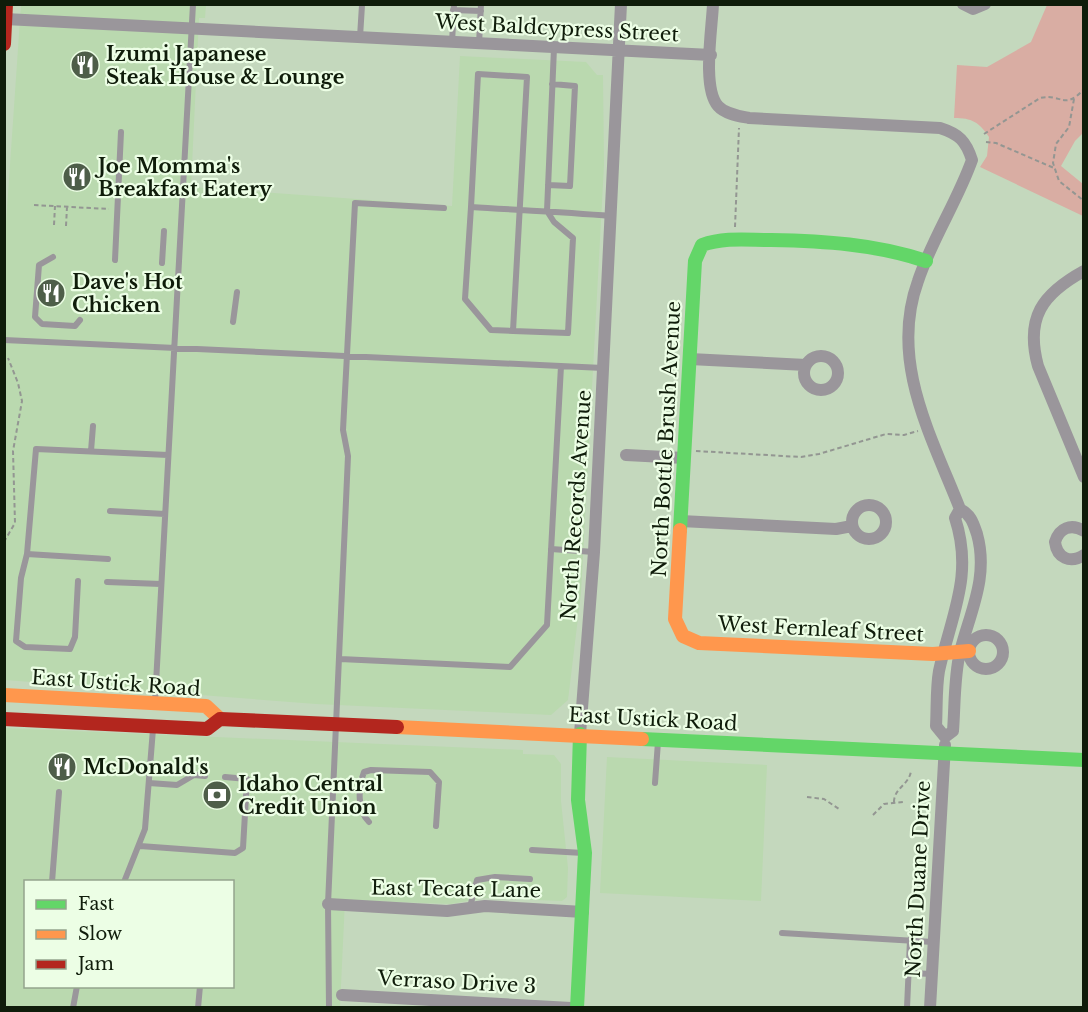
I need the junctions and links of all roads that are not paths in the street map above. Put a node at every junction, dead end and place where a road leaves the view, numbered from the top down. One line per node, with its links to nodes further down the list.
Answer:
1 (6, 4): 10 (main road)
2 (193, 4): 11 (lane)
3 (621, 4): 17 (street, North Records Avenue)
4 (713, 4): 18 (street)
5 (963, 4): 6 (street)
6 (985, 4)
7 (362, 5): 12 (lane)
8 (454, 7): 9 (lane); 13 (lane)
9 (481, 8): 15 (lane)
10 (5, 18): 11 (street, West Baldcypress Street); 14 (main road)
11 (191, 29): 12 (street, West Baldcypress Street); 38 (lane)
12 (360, 38): 13 (street, West Baldcypress Street)
13 (452, 43): 15 (street, West Baldcypress Street)
14 (4, 44)
15 (479, 44): 16 (street, West Baldcypress Street)
16 (554, 48): 17 (street, West Baldcypress Street); 19 (lane)
17 (618, 50): 18 (street, West Baldcypress Street); 26 (street, North Records Avenue)
18 (711, 55): 30 (street)
19 (552, 84): 21 (lane); 21 (lane)
20 (122, 132): 29 (lane)
21 (548, 185): 25 (lane)
22 (471, 207): 24 (lane); 24 (lane); 36 (lane)
23 (444, 208): 39 (lane)
24 (519, 210): 25 (lane); 36 (lane)
25 (547, 211): 26 (lane); 36 (lane)
26 (612, 216): 43 (street, North Records Avenue)
27 (164, 231): 31 (lane)
28 (53, 257): 34 (lane)
29 (115, 260)
30 (926, 261): 40 (main road, North Bottle Brush Avenue); 50 (street)
31 (162, 263)
32 (1083, 271): 49 (street)
33 (237, 292): 35 (lane)
34 (80, 320)
35 (233, 322)
36 (513, 331)
37 (4, 340): 38 (lane)
38 (174, 348): 39 (lane); 48 (lane)
39 (346, 356): 42 (lane); 67 (lane)
40 (690, 359): 41 (street); 47 (main road, North Bottle Brush Avenue)
41 (806, 365)
42 (561, 366): 43 (lane); 56 (lane)
43 (604, 368): 57 (street, North Records Avenue)
44 (93, 426): 45 (lane)
45 (92, 451): 48 (lane); 58 (lane)
46 (626, 454): 47 (street)
47 (684, 454): 53 (main road, North Bottle Brush Avenue)
48 (168, 455): 52 (lane)
49 (1083, 477)
50 (960, 509): 65 (street); 66 (street)
51 (110, 511): 52 (lane)
52 (165, 514): 63 (lane)
53 (681, 521): 54 (street); 64 (main road, North Bottle Brush Avenue)
54 (852, 526)
55 (1082, 527): 59 (street)
56 (551, 549): 57 (lane); 67 (lane)
57 (594, 552): 74 (street, North Records Avenue)
58 (27, 554): 60 (lane); 61 (lane)
59 (1083, 555)
60 (108, 559)
61 (78, 581)
62 (107, 582): 63 (lane)
63 (161, 584): 69 (lane)
64 (683, 636): 66 (main road, West Fernleaf Street)
65 (964, 652): 66 (main road, West Fernleaf Street); 75 (street)
66 (944, 654): 75 (street)
67 (340, 659): 72 (lane)
68 (4, 695): 69 (main road, East Ustick Road)
69 (155, 702): 71 (main road, East Ustick Road)
70 (4, 719): 73 (main road, East Ustick Road)
71 (220, 719): 72 (main road, East Ustick Road); 73 (main road, East Ustick Road)
72 (337, 723): 74 (main road, East Ustick Road); 92 (lane)
73 (153, 726): 81 (lane)
74 (580, 734): 76 (main road, East Ustick Road); 88 (main road, North Records Avenue)
75 (945, 737): 77 (street, North Duane Drive)
76 (658, 739): 77 (main road, East Ustick Road); 82 (lane)
77 (945, 753): 78 (main road, East Ustick Road); 97 (street, North Duane Drive)
78 (1083, 760)
79 (205, 776): 81 (lane)
80 (225, 777): 86 (lane)
81 (149, 783): 86 (lane)
82 (655, 783)
83 (58, 792): 90 (lane)
84 (369, 822): 85 (lane)
85 (436, 826)
86 (140, 846): 91 (lane)
87 (532, 850): 88 (lane)
88 (585, 853): 94 (main road, North Records Avenue)
89 (530, 879): 93 (lane)
90 (52, 880)
91 (125, 880)
92 (328, 904): 93 (street, East Tecate Lane); 105 (lane)
93 (470, 907): 94 (street, East Tecate Lane)
94 (583, 912): 107 (main road, North Records Avenue)
95 (782, 933): 96 (lane)
96 (910, 940): 97 (lane); 98 (lane)
97 (934, 942): 99 (street, North Duane Drive)
98 (909, 973): 99 (lane); 108 (lane)
99 (932, 974): 109 (street, North Duane Drive)
100 (77, 988): 103 (lane)
101 (200, 988): 104 (lane)
102 (342, 995): 106 (street, Verraso Drive 3)
103 (73, 1008)
104 (198, 1008)
105 (329, 1008)
106 (571, 1008)
107 (577, 1008)
108 (907, 1008)
109 (930, 1008)

